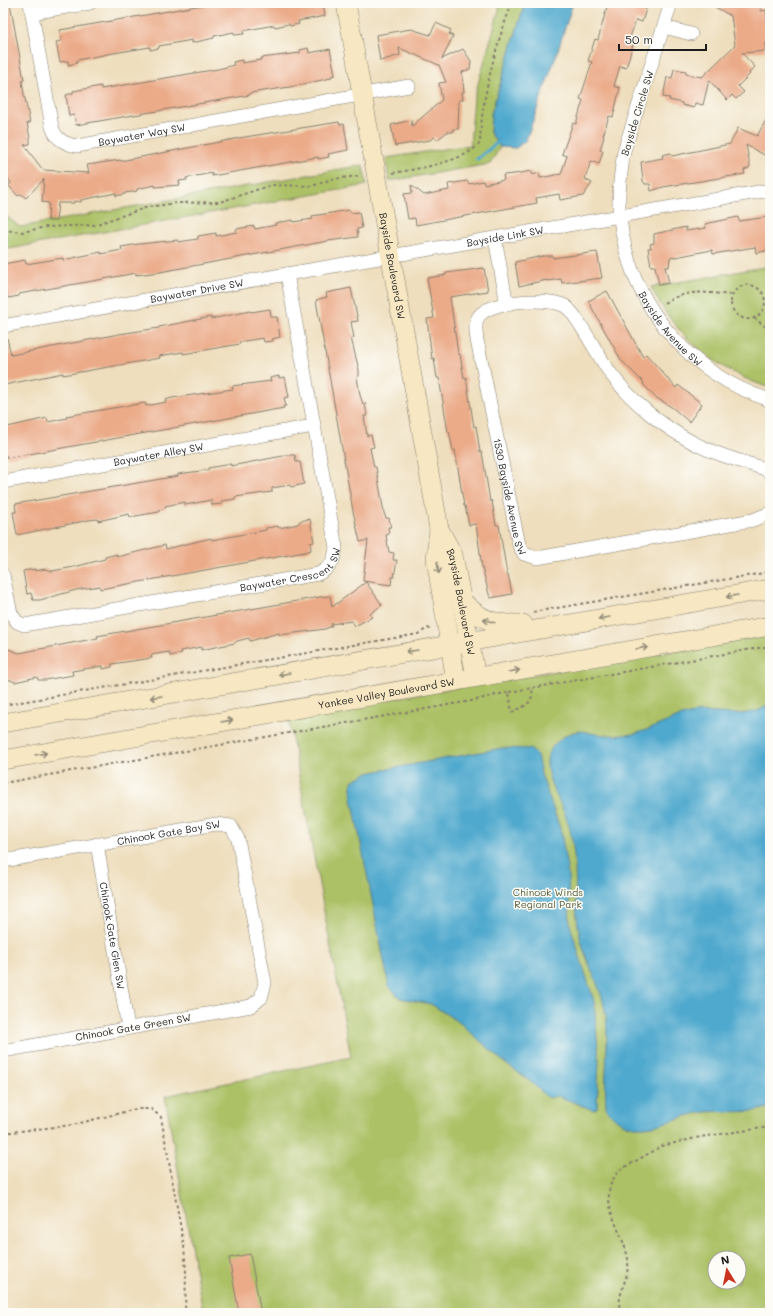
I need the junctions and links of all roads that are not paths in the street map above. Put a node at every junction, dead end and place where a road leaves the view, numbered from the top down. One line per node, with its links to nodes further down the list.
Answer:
1 (90, 3): 4 (street)
2 (346, 3): 8 (main road, Bayside Boulevard SW)
3 (671, 3): 5 (street, Bayside Circle SW)
4 (31, 8): 8 (street, Baywater Way SW)
5 (664, 27): 6 (street); 10 (street, Bayside Circle SW)
6 (691, 34)
7 (409, 86): 8 (street, Baywater Way SW)
8 (362, 94): 12 (main road, Bayside Boulevard SW)
9 (770, 190): 10 (street)
10 (619, 217): 11 (street, Bayside Link SW); 16 (street, Bayside Avenue SW)
11 (495, 238): 12 (street, Bayside Link SW); 14 (street)
12 (392, 256): 13 (street, Baywater Drive SW); 21 (main road, Bayside Boulevard SW)
13 (287, 274): 15 (street, Baywater Drive SW); 17 (street, Baywater Crescent SW)
14 (507, 305): 18 (street, 1530 Bayside Avenue SW); 20 (street, 1530 Bayside Avenue SW)
15 (3, 326)
16 (770, 400)
17 (313, 426): 19 (street, Baywater Alley SW); 22 (street, Baywater Crescent SW)
18 (770, 473)
19 (3, 482)
20 (770, 512)
21 (439, 529): 24 (main road, Bayside Boulevard SW); 27 (main road, Bayside Boulevard SW, one-way to 27)
22 (3, 574)
23 (770, 589): 25 (main road, one-way to 25)
24 (462, 601): 25 (main road, one-way to 24); 28 (main road, Bayside Boulevard SW)
25 (569, 624): 28 (main road)
26 (770, 626): 29 (main road, Yankee Valley Boulevard SW, one-way to 26)
27 (443, 639): 28 (main road); 30 (main road, Bayside Boulevard SW); 31 (main road, one-way to 31)
28 (470, 642): 29 (main road, Bayside Boulevard SW)
29 (476, 677): 30 (main road, Yankee Valley Boulevard SW)
30 (456, 681): 32 (main road, Yankee Valley Boulevard SW, one-way to 30)
31 (3, 724)
32 (3, 760)
33 (97, 844): 34 (street, Chinook Gate Bay SW); 35 (street, Chinook Gate Bay SW); 36 (street, Chinook Gate Glen SW)
34 (3, 860)
35 (261, 998): 36 (street, Chinook Gate Green SW)
36 (128, 1028): 37 (street, Chinook Gate Green SW)
37 (3, 1051)

